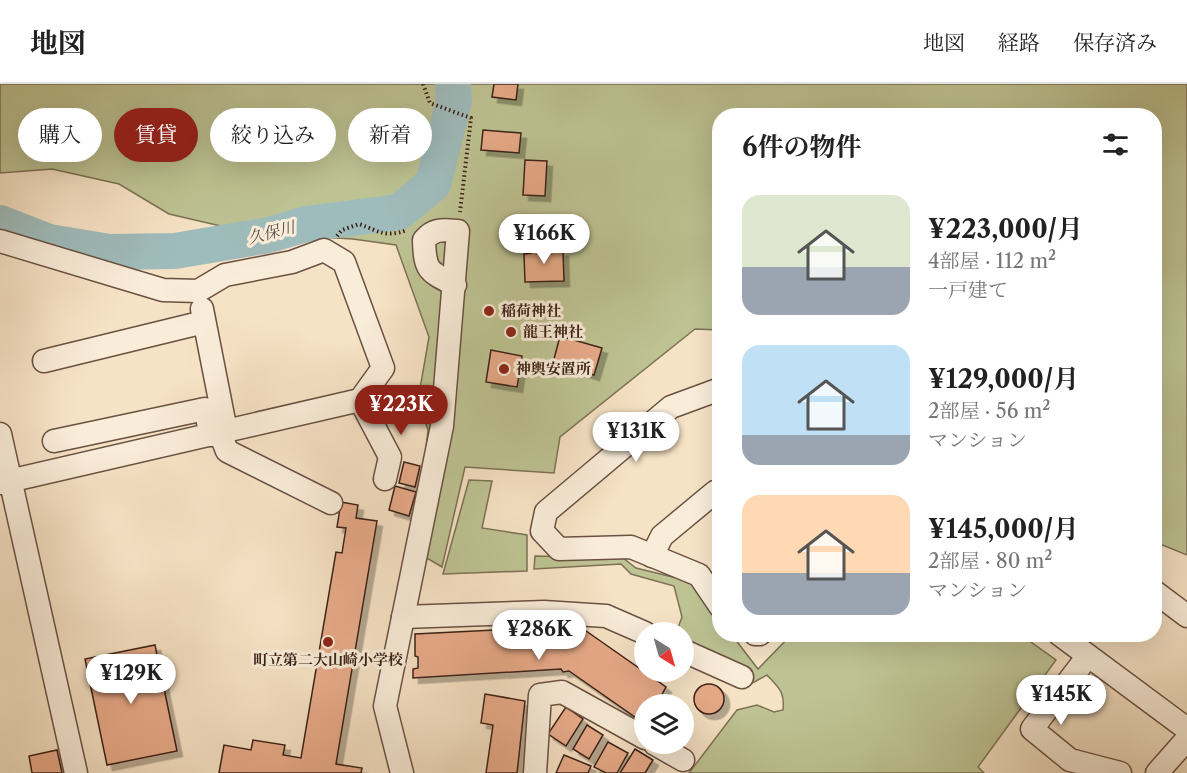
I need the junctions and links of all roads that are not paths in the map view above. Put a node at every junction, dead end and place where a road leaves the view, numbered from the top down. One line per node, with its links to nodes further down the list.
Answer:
1 (0, 241): 3 (street)
2 (455, 285): 2 (street); 19 (street)
3 (198, 291): 4 (street); 7 (street)
4 (204, 322): 5 (street); 8 (street)
5 (44, 361)
6 (712, 392): 15 (street)
7 (360, 400): 8 (street); 11 (street)
8 (219, 433): 10 (street); 12 (street); 14 (street)
9 (0, 434): 12 (street)
10 (54, 441)
11 (385, 479)
12 (5, 482): 30 (street)
13 (712, 494): 15 (street)
14 (331, 503)
15 (652, 556): 16 (street)
16 (712, 594)
17 (1162, 597): 18 (street)
18 (1187, 616)
19 (403, 617): 20 (street); 31 (street)
20 (634, 628)
21 (1070, 642): 23 (street)
22 (694, 655): 24 (street)
23 (1088, 656): 25 (street); 33 (street)
24 (742, 677)
25 (1187, 729)
26 (634, 732): 32 (street)
27 (1187, 739): 34 (street)
28 (672, 754): 29 (street)
29 (683, 760)
30 (76, 773)
31 (402, 773)
32 (535, 773)
33 (1120, 773)
34 (1157, 773)

